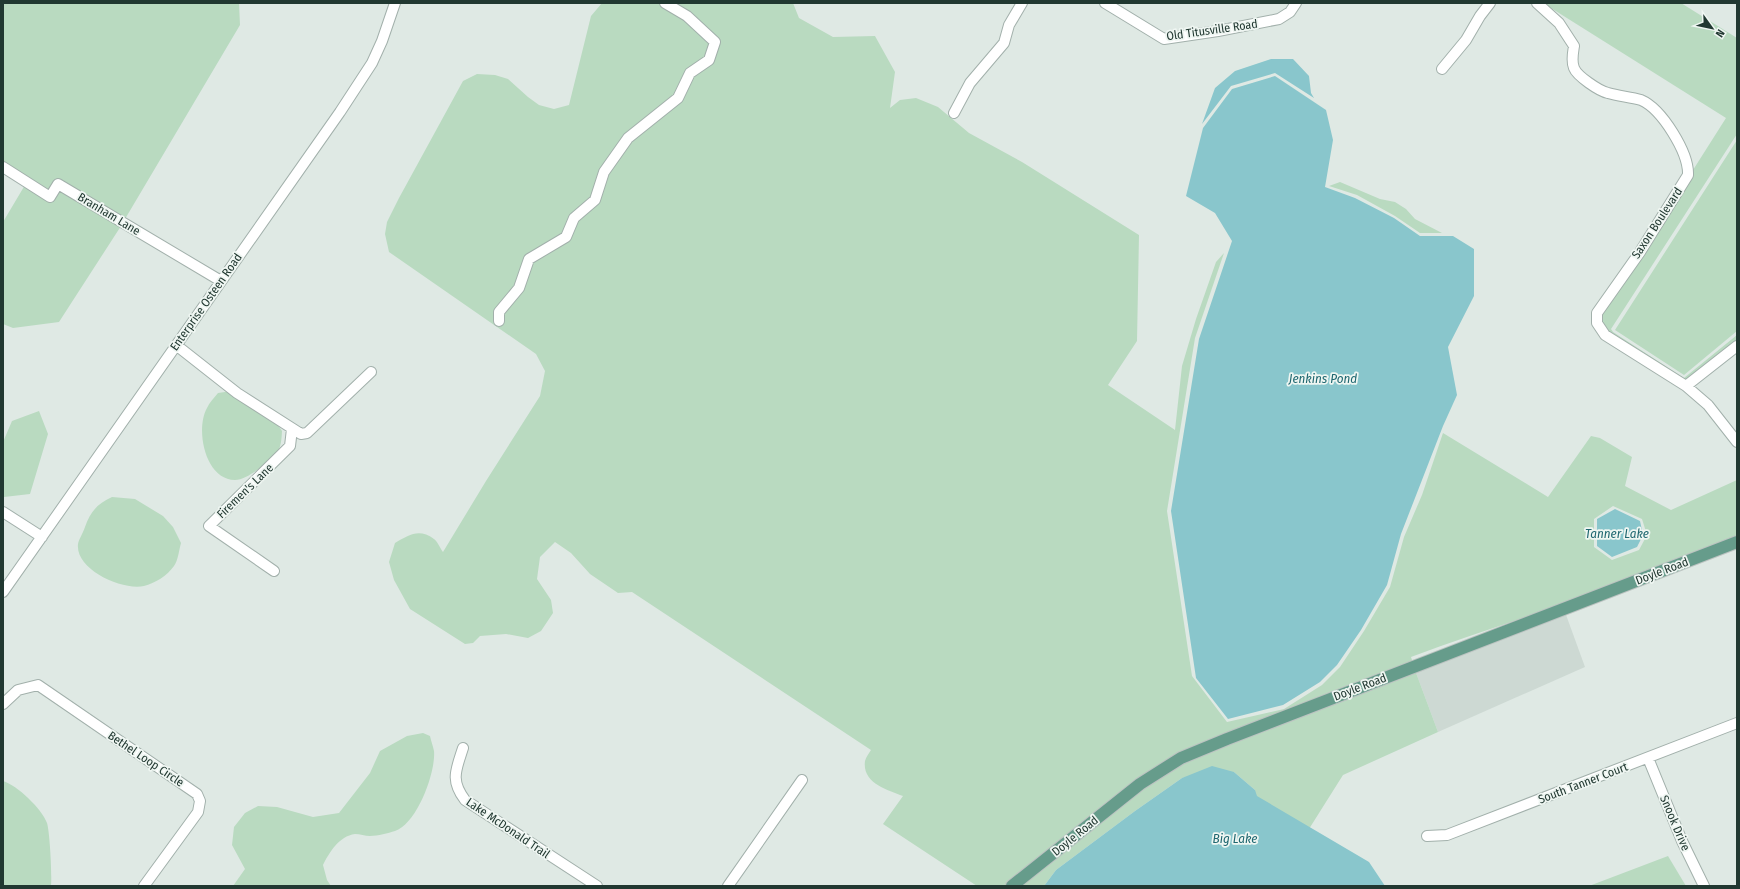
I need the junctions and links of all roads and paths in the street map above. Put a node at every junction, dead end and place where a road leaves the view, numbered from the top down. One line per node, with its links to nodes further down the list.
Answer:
1 (395, 3): 11 (street, Enterprise Osteen Road)
2 (665, 3): 12 (street)
3 (1022, 3): 9 (street)
4 (1105, 3): 5 (street, Old Titusville Road)
5 (1296, 3)
6 (1490, 3): 8 (street)
7 (1537, 3): 16 (street, Saxon Boulevard)
8 (1442, 69)
9 (954, 113)
10 (3, 167): 11 (street, Branham Lane)
11 (221, 281): 13 (street, Enterprise Osteen Road)
12 (498, 322)
13 (176, 345): 17 (street); 20 (street, Enterprise Osteen Road)
14 (1737, 346): 16 (street)
15 (371, 372): 17 (street)
16 (1686, 386): 18 (street, Saxon Boulevard)
17 (292, 429): 22 (street, Firemen's Lane)
18 (1737, 442)
19 (3, 512): 20 (street)
20 (42, 537): 23 (street, Enterprise Osteen Road)
21 (1737, 542): 33 (main road, Doyle Road)
22 (274, 571)
23 (3, 592)
24 (3, 704): 30 (street, Bethel Loop Circle)
25 (1737, 723): 27 (street, South Tanner Court)
26 (463, 748): 31 (street, Lake McDonald Trail)
27 (1648, 758): 29 (street, South Tanner Court); 34 (street, Snook Drive)
28 (802, 780): 32 (street)
29 (1426, 836)
30 (144, 886)
31 (597, 886)
32 (728, 886)
33 (1012, 886)
34 (1704, 886)

